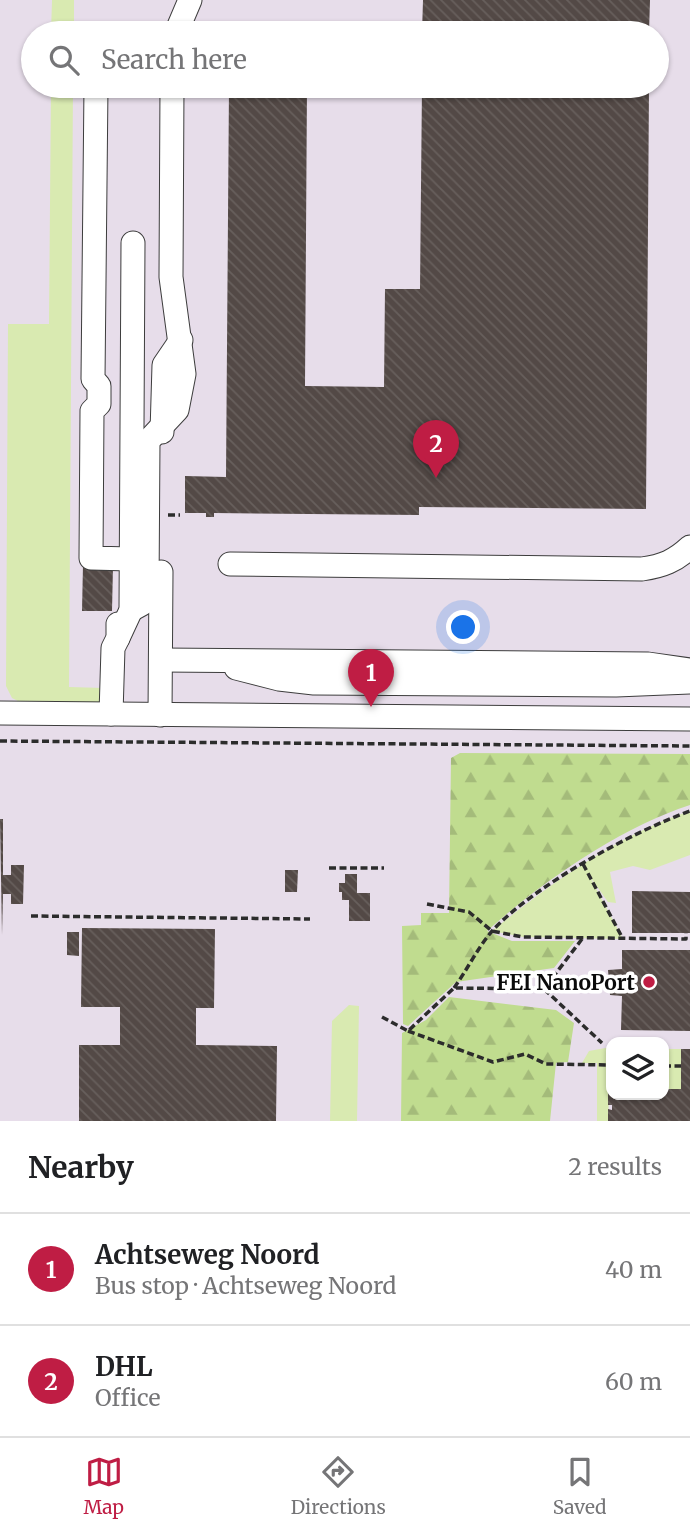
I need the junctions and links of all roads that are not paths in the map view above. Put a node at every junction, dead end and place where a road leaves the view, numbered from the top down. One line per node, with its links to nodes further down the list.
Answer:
1 (190, 0): 2 (street)
2 (181, 21)
3 (96, 98): 6 (street)
4 (172, 98): 8 (street)
5 (133, 243): 7 (street)
6 (99, 394): 7 (street); 10 (street)
7 (131, 395): 10 (street)
8 (162, 425): 12 (street); 13 (street)
9 (690, 547): 11 (street)
10 (130, 559): 12 (street)
11 (230, 564)
12 (125, 604): 18 (street)
13 (161, 660): 14 (street); 19 (street)
14 (207, 660): 15 (street); 16 (street)
15 (690, 670)
16 (690, 682)
17 (0, 713): 18 (street)
18 (111, 714): 19 (street)
19 (160, 715): 20 (street)
20 (690, 719)

